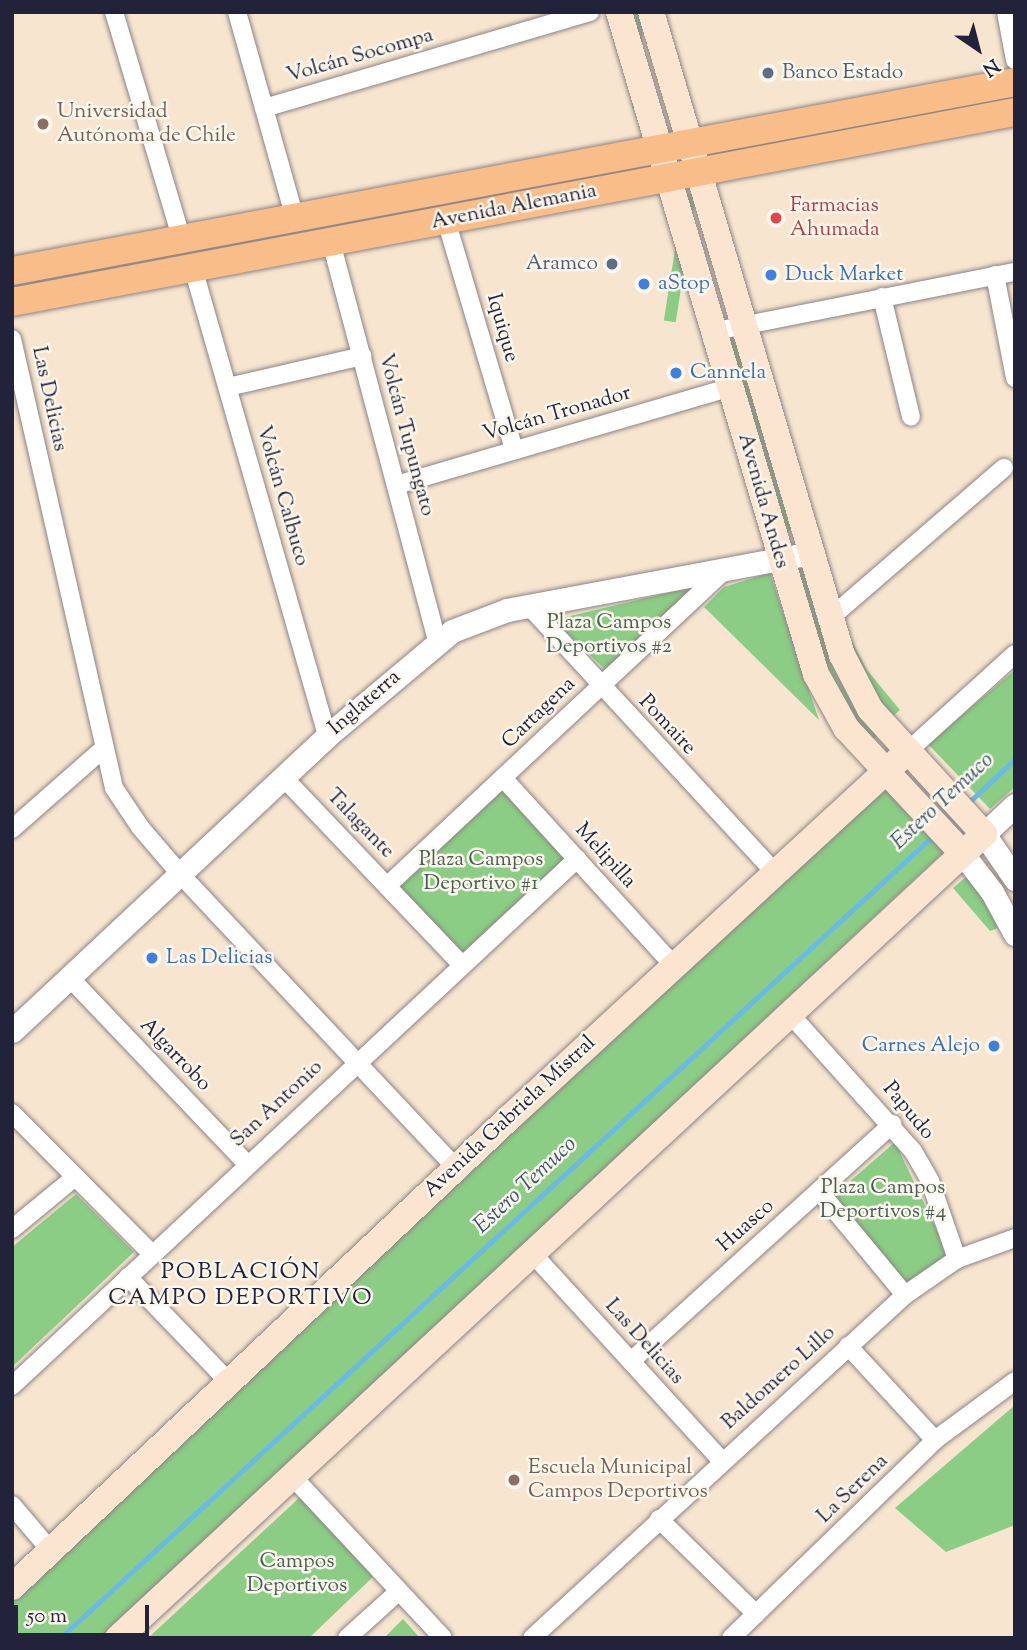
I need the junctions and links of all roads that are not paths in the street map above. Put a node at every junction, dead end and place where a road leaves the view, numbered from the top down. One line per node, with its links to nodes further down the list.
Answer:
1 (114, 12): 17 (street)
2 (237, 12): 9 (street)
3 (590, 12): 9 (street, Volcán Socompa)
4 (619, 12): 12 (main road, Avenida Andes)
5 (651, 12): 11 (main road, Avenida Andes)
6 (1006, 12): 7 (street)
7 (1015, 60)
8 (1015, 82): 11 (main road, Avenida Alemania)
9 (264, 108): 15 (street)
10 (1015, 112): 13 (main road, Avenida Alemania)
11 (690, 143): 12 (main road, Avenida Alemania); 13 (main road, Avenida Andes)
12 (661, 150): 14 (main road, Avenida Andes); 15 (main road, Avenida Alemania)
13 (698, 172): 14 (main road, Avenida Alemania); 26 (main road, Avenida Andes)
14 (669, 178): 16 (main road, Avenida Alemania); 27 (main road, Avenida Andes)
15 (295, 219): 17 (main road, Avenida Alemania); 19 (main road)
16 (446, 220): 18 (main road, Avenida Alemania); 34 (street, Iquique)
17 (182, 240): 21 (main road, Avenida Alemania)
18 (331, 242): 19 (main road, Avenida Alemania); 29 (street, Volcán Tupungato)
19 (284, 250): 20 (main road, Avenida Alemania)
20 (193, 268): 25 (main road, Avenida Alemania); 31 (street, Volcán Calbuco)
21 (12, 271)
22 (1015, 272): 23 (street)
23 (995, 275): 24 (street); 30 (street)
24 (882, 297): 26 (street); 33 (street)
25 (12, 302)
26 (746, 324): 27 (street); 37 (main road, Avenida Andes)
27 (716, 331): 32 (main road, Avenida Andes)
28 (12, 340): 46 (street, Las Delicias)
29 (362, 356): 31 (street); 36 (street, Volcán Tupungato)
30 (1015, 377)
31 (228, 387): 45 (street, Volcán Calbuco)
32 (731, 387): 34 (street, Volcán Tronador); 38 (main road, Avenida Andes)
33 (911, 417)
34 (514, 450): 36 (street, Volcán Tronador)
35 (1004, 468): 41 (street)
36 (396, 485): 42 (street, Volcán Tupungato)
37 (811, 553): 38 (street, Inglaterra); 41 (main road, Avenida Andes)
38 (780, 559): 39 (street, Inglaterra); 48 (main road, Avenida Andes)
39 (722, 572): 40 (street, Inglaterra); 44 (street, Cartagena)
40 (529, 606): 42 (street, Inglaterra); 44 (street, Pomaire)
41 (830, 618): 47 (main road, Avenida Andes)
42 (437, 640): 45 (street, Inglaterra)
43 (1015, 654): 47 (street, Avenida Gabriela Mistral)
44 (600, 686): 50 (street, Cartagena); 56 (street, Pomaire)
45 (327, 736): 49 (street, Inglaterra)
46 (102, 750): 53 (street); 57 (street, Las Delicias)
47 (908, 751): 48 (main road, Avenida Gabriela Mistral); 52 (main road, Avenida Andes)
48 (886, 771): 54 (main road, Avenida Andes); 56 (main road, Avenida Gabriela Mistral)
49 (283, 777): 57 (street, Inglaterra); 59 (street, Talagante)
50 (503, 778): 55 (street, Melipilla); 59 (street, Cartagena)
51 (1015, 805): 52 (street)
52 (978, 828): 54 (main road); 58 (street, Avenida Andes)
53 (12, 829)
54 (957, 848): 60 (street, Avenida Andes); 64 (main road)
55 (577, 859): 61 (street, San Antonio); 62 (street, Melipilla)
56 (775, 873): 62 (main road, Avenida Gabriela Mistral)
57 (181, 876): 63 (street, Inglaterra); 66 (street, Las Delicias)
58 (1015, 878)
59 (387, 886): 61 (street, Talagante)
60 (1015, 934)
61 (461, 964): 66 (street, San Antonio)
62 (673, 965): 70 (main road, Avenida Gabriela Mistral)
63 (69, 977): 65 (street, Inglaterra); 69 (street, Algarrobo)
64 (790, 1014): 68 (street, Papudo); 75 (main road)
65 (12, 1031)
66 (354, 1063): 69 (street, San Antonio); 70 (street, Las Delicias)
67 (12, 1112): 71 (street)
68 (892, 1124): 72 (street, Huasco); 77 (street, Papudo)
69 (247, 1164): 76 (street, San Antonio)
70 (456, 1168): 83 (main road, Avenida Gabriela Mistral)
71 (75, 1177): 73 (street); 76 (street)
72 (819, 1191): 79 (street); 81 (street, Huasco)
73 (12, 1229)
74 (1015, 1238): 77 (street, Baldomero Lillo)
75 (533, 1253): 81 (street, Las Delicias); 87 (main road)
76 (152, 1254): 78 (street, San Antonio)
77 (957, 1259): 79 (street, Baldomero Lillo)
78 (128, 1278): 83 (street); 84 (street, San Antonio)
79 (905, 1295): 80 (street, Baldomero Lillo)
80 (849, 1346): 85 (street); 86 (street, Baldomero Lillo)
81 (631, 1361): 86 (street, Las Delicias)
82 (1015, 1381): 85 (street, La Serena)
83 (230, 1382): 90 (main road, Avenida Gabriela Mistral)
84 (12, 1387)
85 (935, 1440): 93 (street, La Serena)
86 (722, 1461): 89 (street, Baldomero Lillo)
87 (292, 1476): 92 (street); 94 (main road)
88 (12, 1505): 90 (street)
89 (659, 1519): 93 (street); 97 (street, Baldomero Lillo)
90 (51, 1551): 91 (main road, Avenida Gabriela Mistral)
91 (12, 1587)
92 (399, 1591): 95 (street); 96 (street)
93 (757, 1614): 98 (street, La Serena)
94 (118, 1638)
95 (347, 1638)
96 (443, 1638)
97 (532, 1638)
98 (731, 1638)

